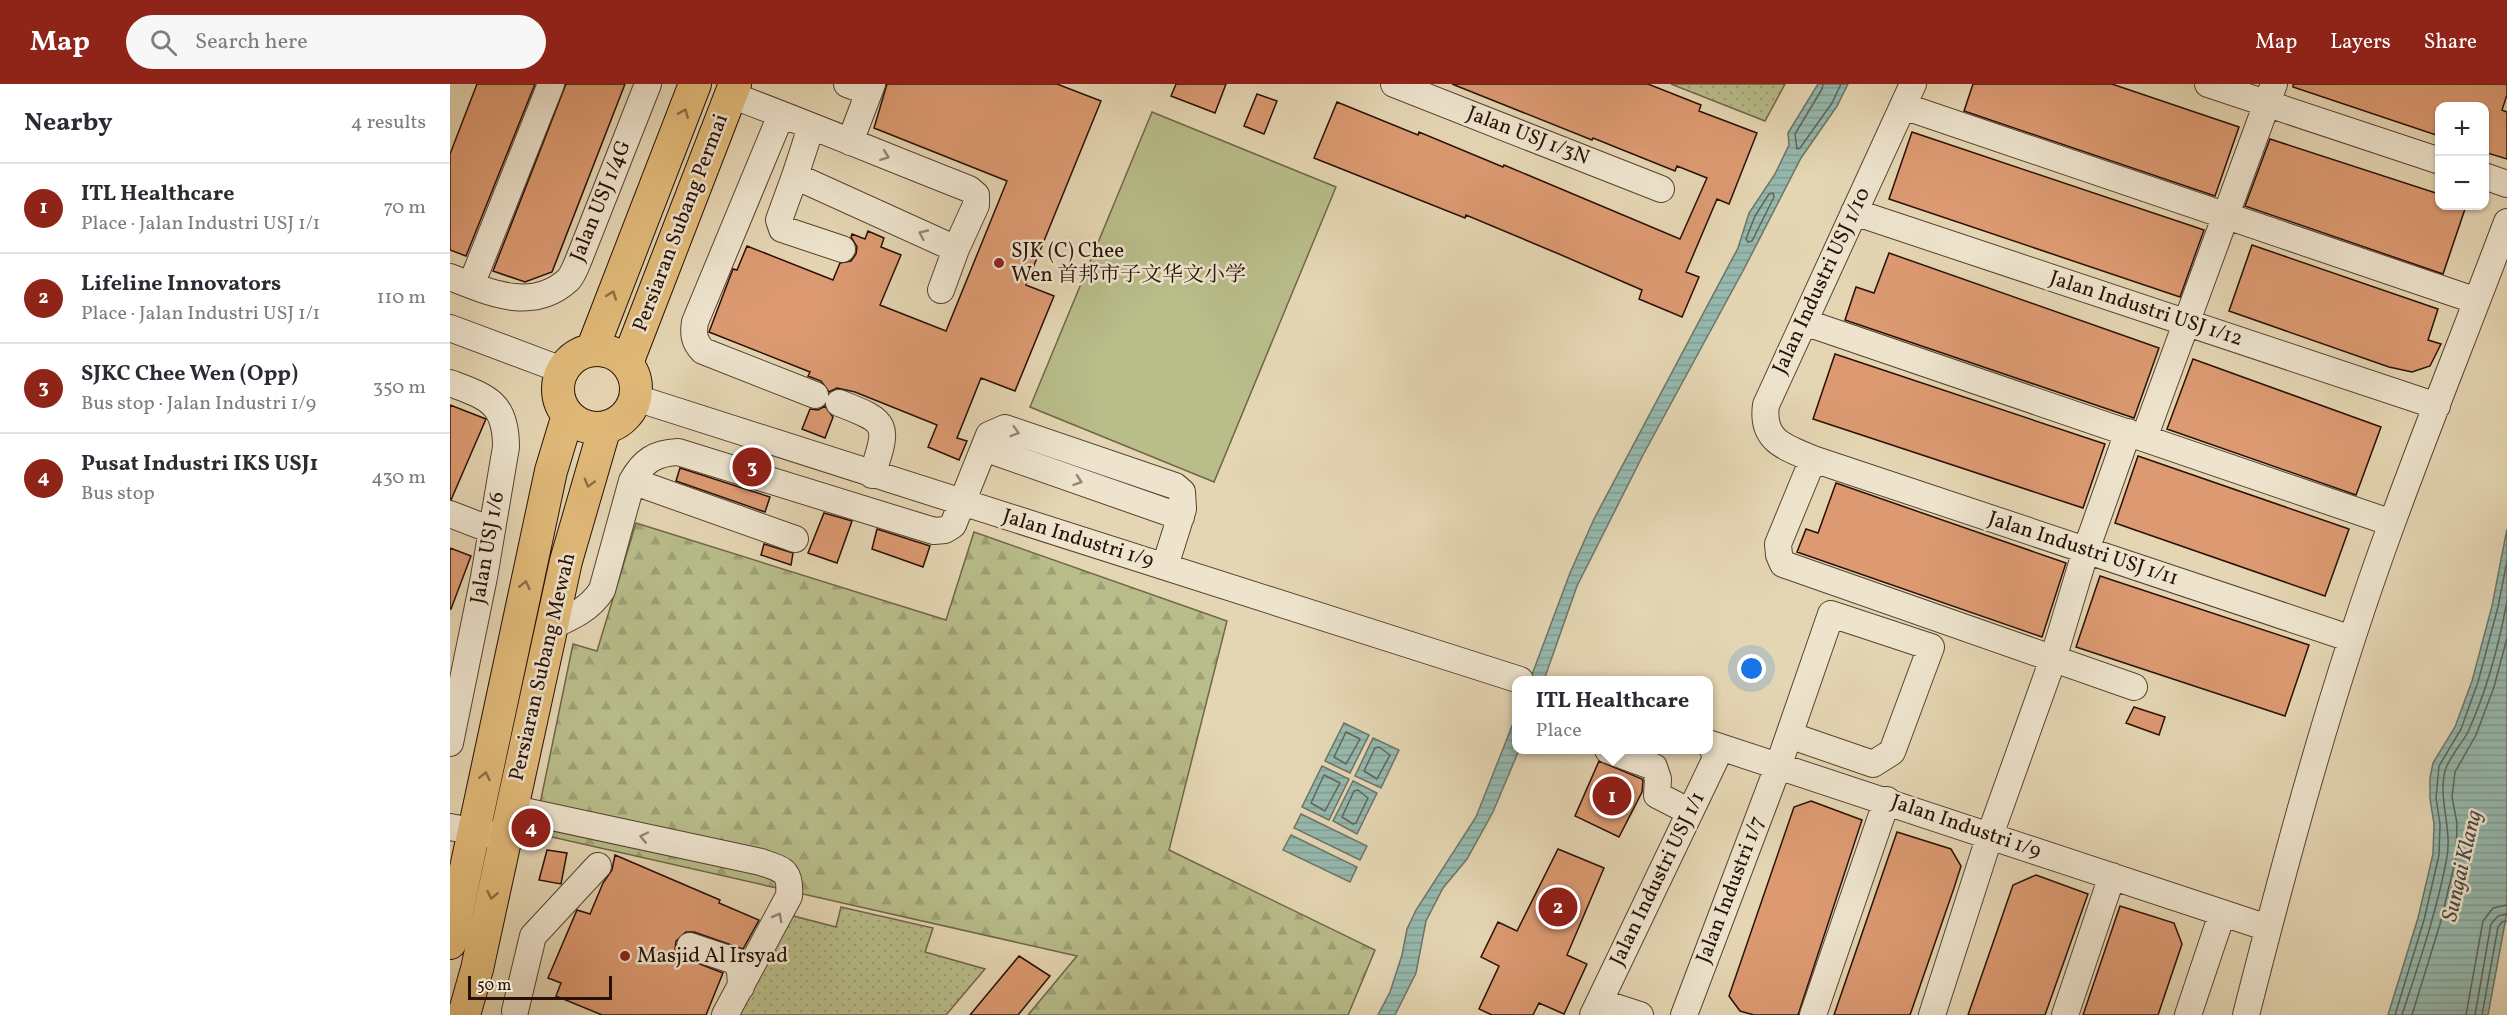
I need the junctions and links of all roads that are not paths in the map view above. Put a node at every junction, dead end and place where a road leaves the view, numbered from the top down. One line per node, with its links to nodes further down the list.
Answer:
1 (551, 84): 23 (street)
2 (648, 84): 23 (street, Jalan USJ 1/4G)
3 (695, 84): 29 (main road, Persiaran Subang Permai, one-way to 3)
4 (1394, 84): 17 (street, Jalan USJ 1/3N)
5 (2208, 84): 8 (street)
6 (863, 87): 12 (street)
7 (733, 90): 10 (street); 30 (main road, Persiaran Subang Permai)
8 (2270, 94): 13 (street); 19 (street)
9 (1908, 95): 18 (street, Jalan Industri USJ 1/10); 19 (street)
10 (781, 115): 11 (street); 39 (street)
11 (812, 127): 12 (street); 14 (street)
12 (850, 142): 22 (street, one-way to 22)
13 (2435, 159)
14 (795, 176): 21 (street); 22 (street, one-way to 14)
15 (2489, 178): 16 (street)
16 (2507, 184)
17 (1661, 189)
18 (1854, 212): 26 (street, Jalan Industri USJ 1/10); 27 (street, Jalan Industri USJ 1/12)
19 (2226, 216): 25 (street); 27 (street)
20 (2507, 222): 25 (street)
21 (842, 249)
22 (956, 249): 24 (street)
23 (461, 281)
24 (941, 290)
25 (2477, 301): 34 (street)
26 (1804, 322): 37 (street); 38 (street, Jalan Industri USJ 1/10)
27 (2186, 323): 34 (street, Jalan Industri USJ 1/12); 37 (street)
28 (450, 328): 31 (street)
29 (592, 350): 30 (main road); 31 (main road)
30 (627, 363): 33 (main road)
31 (562, 370): 35 (main road)
32 (450, 383): 44 (street, Jalan USJ 1/6)
33 (636, 398): 36 (main road); 39 (street, Jalan Industri 1/9)
34 (2437, 406): 43 (street)
35 (568, 415): 36 (main road); 63 (main road, Persiaran Subang Mewah, one-way to 35)
36 (605, 427): 48 (main road, Persiaran Subang Mewah, one-way to 48)
37 (2136, 435): 43 (street); 46 (street)
38 (1813, 459): 46 (street, Jalan Industri USJ 1/11); 51 (street)
39 (872, 475): 41 (street, Jalan Industri 1/9)
40 (632, 481): 41 (street); 45 (street); 48 (street)
41 (962, 503): 47 (street, Jalan Industri 1/9); 47 (street, one-way to 47)
42 (450, 514): 44 (street)
43 (2392, 524): 49 (street)
44 (491, 530): 50 (street, Jalan USJ 1/6)
45 (795, 539)
46 (2086, 550): 49 (street, Jalan Industri USJ 1/11); 51 (street)
47 (1165, 566): 52 (street, Jalan Industri 1/9)
48 (552, 626): 62 (main road, Persiaran Subang Mewah)
49 (2352, 639): 68 (street)
50 (460, 643): 55 (street, Jalan USJ 1/6)
51 (2053, 658): 53 (street); 64 (street)
52 (1512, 678)
53 (2134, 687)
54 (1790, 735): 54 (street, Jalan Industri 1/7); 59 (street, Jalan Industri 1/7)
55 (451, 736)
56 (1713, 744): 59 (street, Jalan Industri 1/9)
57 (1713, 749): 61 (street, Jalan Industri USJ 1/1)
58 (1619, 754): 61 (street)
59 (1779, 764): 60 (street, Jalan Industri 1/9); 77 (street, Jalan Industri 1/7)
60 (1887, 800): 64 (street, Jalan Industri 1/9); 78 (street)
61 (1690, 812): 72 (street, Jalan Industri USJ 1/1)
62 (507, 823): 63 (street); 71 (street, one-way to 62); 74 (main road, Persiaran Subang Mewah, one-way to 74)
63 (461, 830): 69 (main road, Persiaran Subang Mewah)
64 (1990, 835): 66 (street, Jalan Industri 1/9); 79 (street)
65 (598, 866): 73 (street)
66 (2112, 876): 67 (street, Jalan Industri 1/9); 80 (street)
67 (2222, 914): 68 (street, Jalan Industri 1/9); 81 (street)
68 (2268, 928): 82 (street)
69 (450, 943)
70 (690, 946): 71 (street)
71 (741, 987): 75 (street)
72 (1597, 1008): 76 (street)
73 (514, 1011)
74 (464, 1015)
75 (725, 1015)
76 (1640, 1015)
77 (1684, 1015)
78 (1813, 1015)
79 (1932, 1015)
80 (2065, 1015)
81 (2188, 1015)
82 (2246, 1015)

